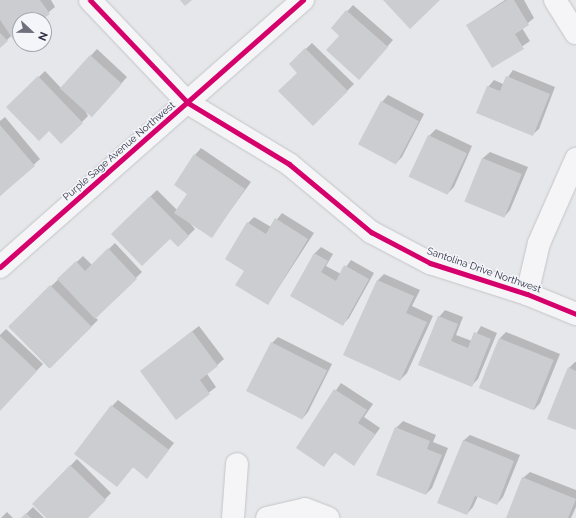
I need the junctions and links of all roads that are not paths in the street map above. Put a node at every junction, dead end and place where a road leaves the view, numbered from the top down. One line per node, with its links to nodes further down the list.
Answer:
1 (90, 0): 5 (street, Santolina Drive Northwest)
2 (303, 0): 5 (street, Purple Sage Avenue Northwest)
3 (555, 0): 4 (street)
4 (576, 33)
5 (188, 104): 7 (street, Purple Sage Avenue Northwest); 8 (street, Santolina Drive Northwest)
6 (576, 159): 8 (street)
7 (0, 267)
8 (527, 294): 9 (street, Santolina Drive Northwest)
9 (576, 314)
10 (237, 464): 11 (street)
11 (233, 518)
12 (267, 518): 13 (street)
13 (328, 518)

